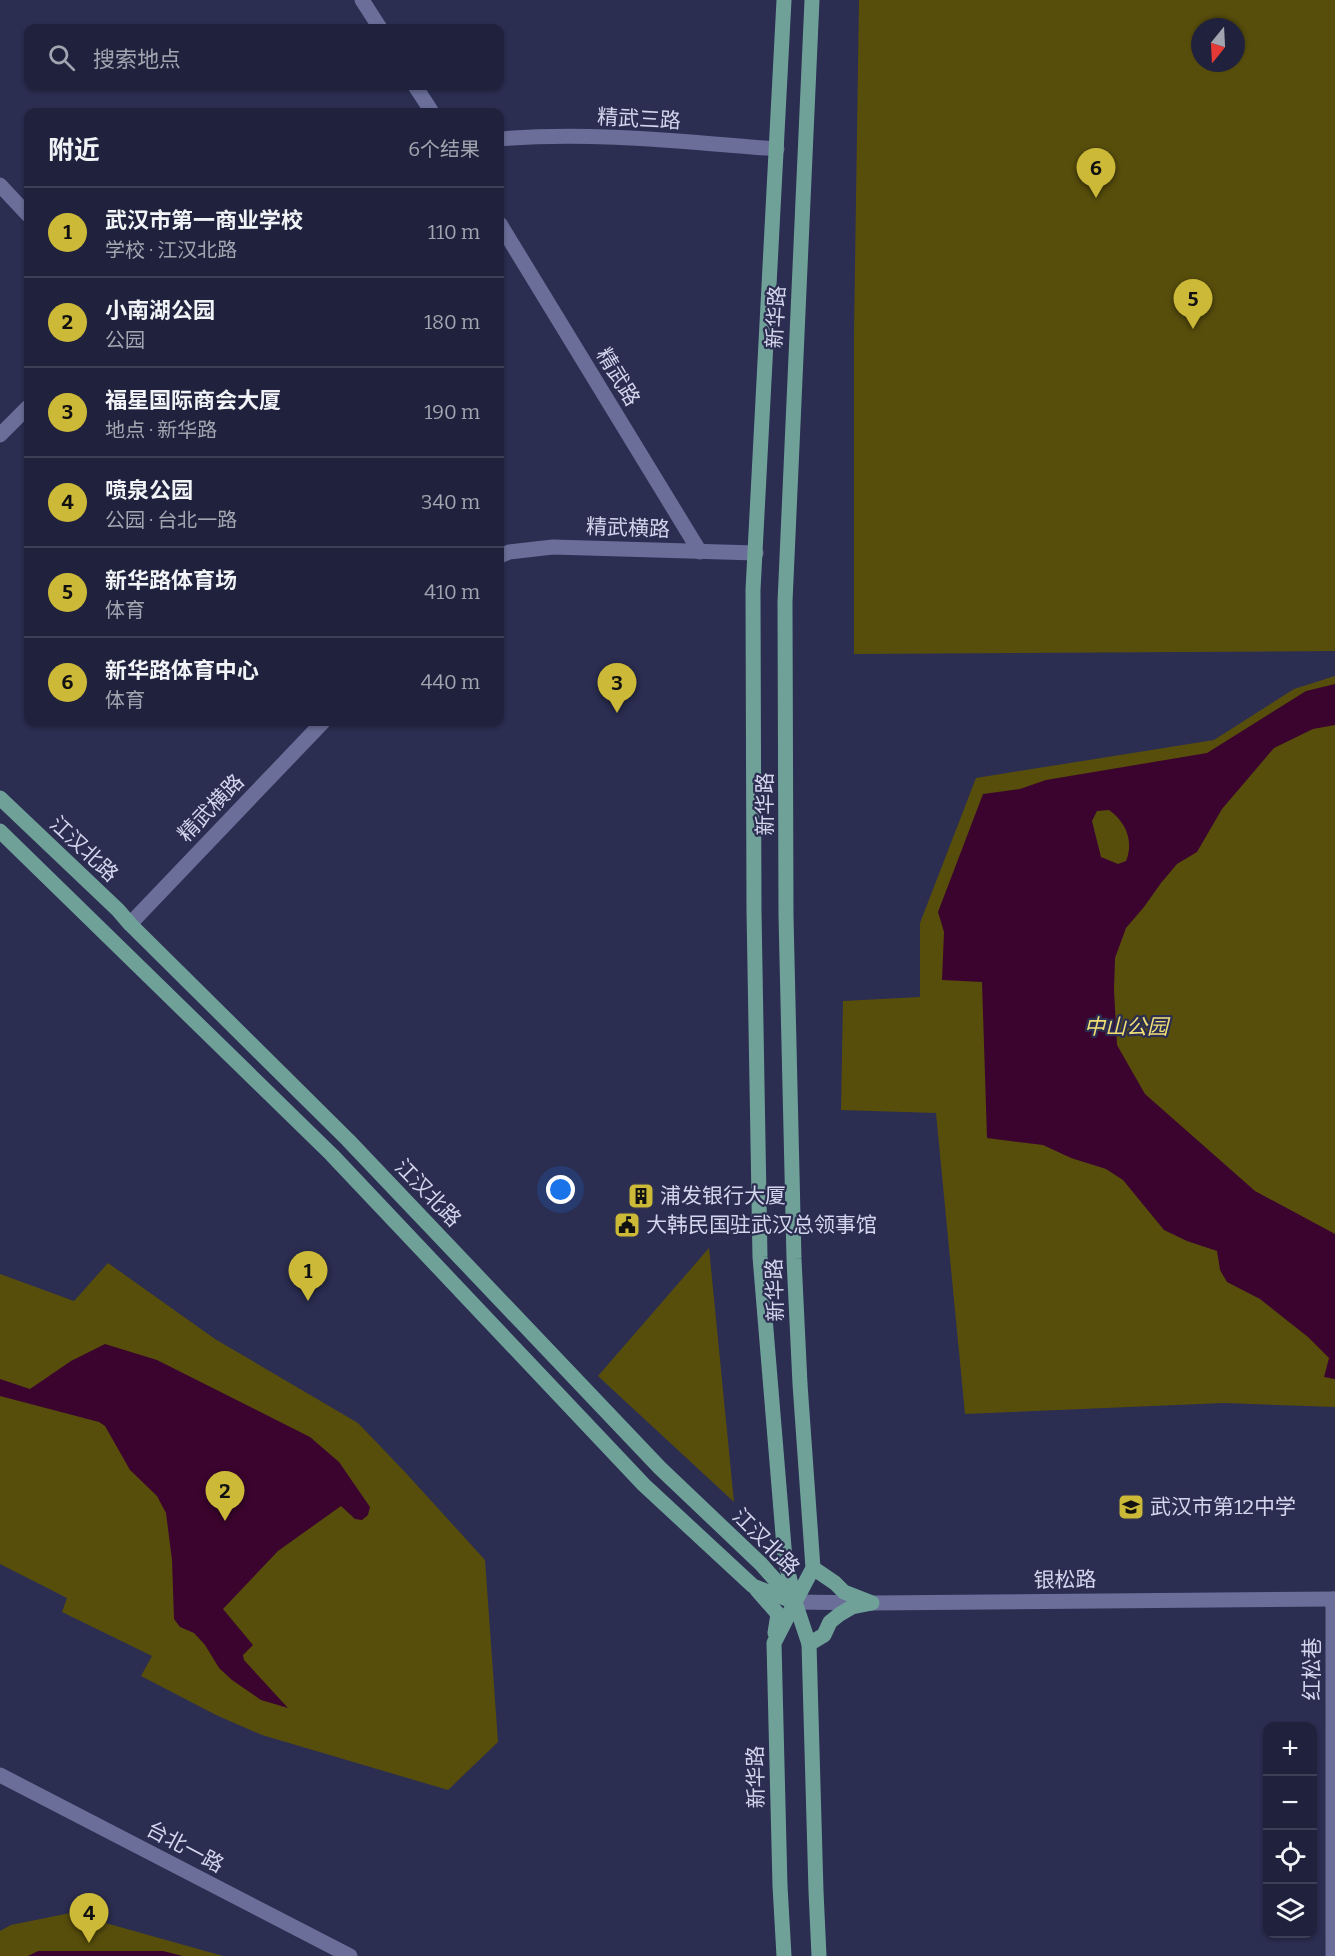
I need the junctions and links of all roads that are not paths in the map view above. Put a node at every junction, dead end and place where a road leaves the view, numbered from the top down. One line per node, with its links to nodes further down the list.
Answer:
1 (362, 0): 4 (street)
2 (784, 0): 8 (main road, 新华路)
3 (815, 4): 23 (main road, 新华路)
4 (377, 24)
5 (418, 90): 6 (street)
6 (429, 108)
7 (504, 139): 8 (street, 精武三路)
8 (777, 148): 16 (main road, 新华路)
9 (0, 185): 10 (street)
10 (24, 211)
11 (504, 231): 14 (street, 精武路)
12 (24, 411): 13 (street)
13 (0, 435)
14 (700, 552): 15 (street, 精武横路); 16 (street, 精武横路)
15 (504, 554)
16 (756, 554): 21 (main road, 新华路)
17 (319, 726): 20 (street, 精武横路)
18 (0, 798): 20 (main road, 江汉北路)
19 (0, 831): 24 (main road, 江汉北路)
20 (130, 924): 22 (main road, 江汉北路)
21 (785, 1559): 22 (main road); 26 (main road, 新华路)
22 (761, 1564): 26 (main road, 江汉北路)
23 (813, 1568): 26 (main road, 新华路); 27 (main road)
24 (753, 1586): 26 (main road, 江汉北路); 28 (main road)
25 (1334, 1599): 27 (street, 银松路); 31 (street, 红松巷)
26 (795, 1602): 27 (street, 银松路); 28 (main road, 新华路); 29 (main road, 新华路)
27 (872, 1603): 29 (main road)
28 (774, 1643): 33 (main road, 新华路)
29 (809, 1644): 34 (main road, 新华路)
30 (0, 1775): 32 (street, 台北一路)
31 (1334, 1853): 35 (street, 红松巷)
32 (350, 1956)
33 (784, 1956)
34 (819, 1956)
35 (1334, 1956)

